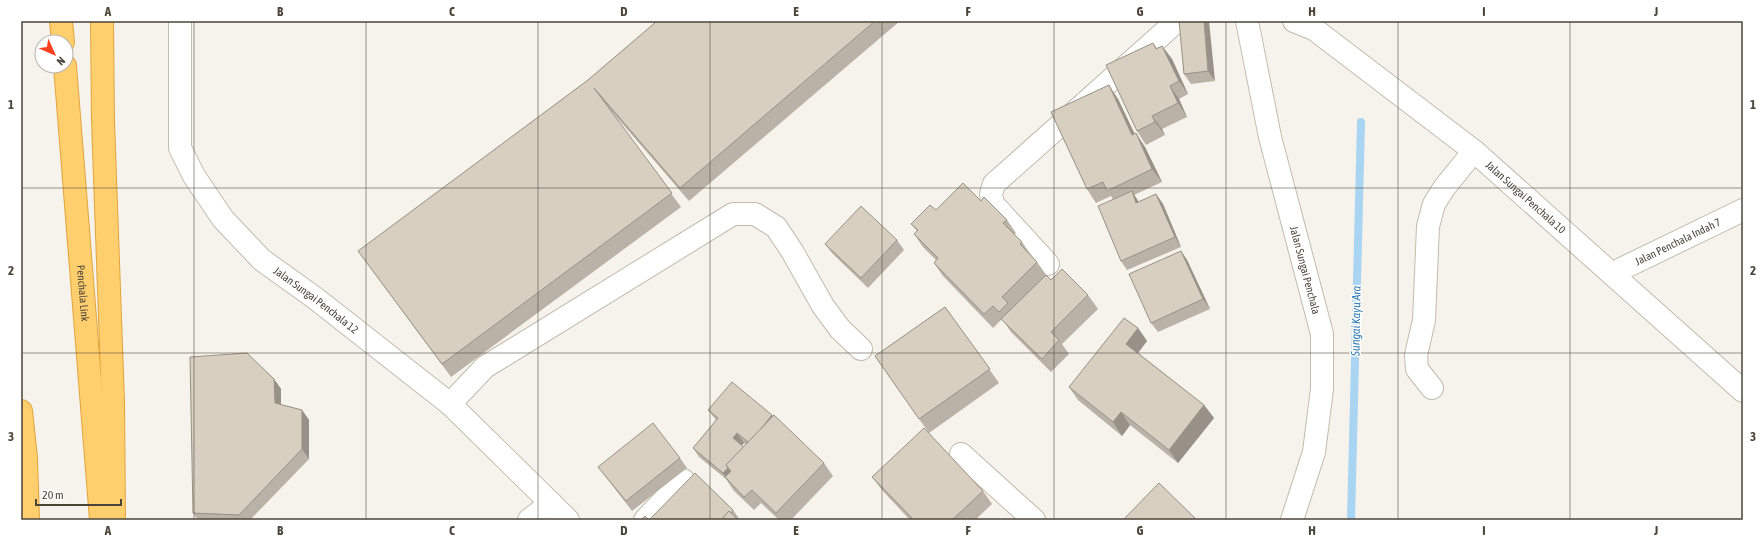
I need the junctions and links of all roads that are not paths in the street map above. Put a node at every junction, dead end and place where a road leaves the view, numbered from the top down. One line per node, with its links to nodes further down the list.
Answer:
1 (61, 21): 7 (highway)
2 (102, 21): 23 (highway)
3 (180, 21): 16 (street, Jalan Sungai Penchala 12)
4 (1177, 21): 11 (street)
5 (1247, 21): 28 (street, Jalan Sungai Penchala)
6 (1294, 21): 9 (street, Jalan Sungai Penchala 10)
7 (62, 34)
8 (66, 74): 22 (highway, Penchala Link)
9 (1474, 151): 12 (street, Jalan Sungai Penchala 10); 14 (street)
10 (1743, 210): 12 (street, Jalan Penchala Indah 7)
11 (1048, 264)
12 (1613, 273): 15 (street, Jalan Sungai Penchala 10)
13 (861, 349): 16 (street)
14 (1432, 388)
15 (1743, 391)
16 (450, 404): 20 (street, Jalan Sungai Penchala 12)
17 (21, 411): 21 (highway)
18 (961, 454): 27 (street)
19 (683, 480): 26 (street)
20 (551, 503): 24 (street); 25 (street, Jalan Sungai Penchala 12)
21 (28, 520)
22 (101, 520)
23 (114, 520)
24 (529, 520)
25 (568, 520)
26 (645, 520)
27 (1034, 520)
28 (1292, 520)

